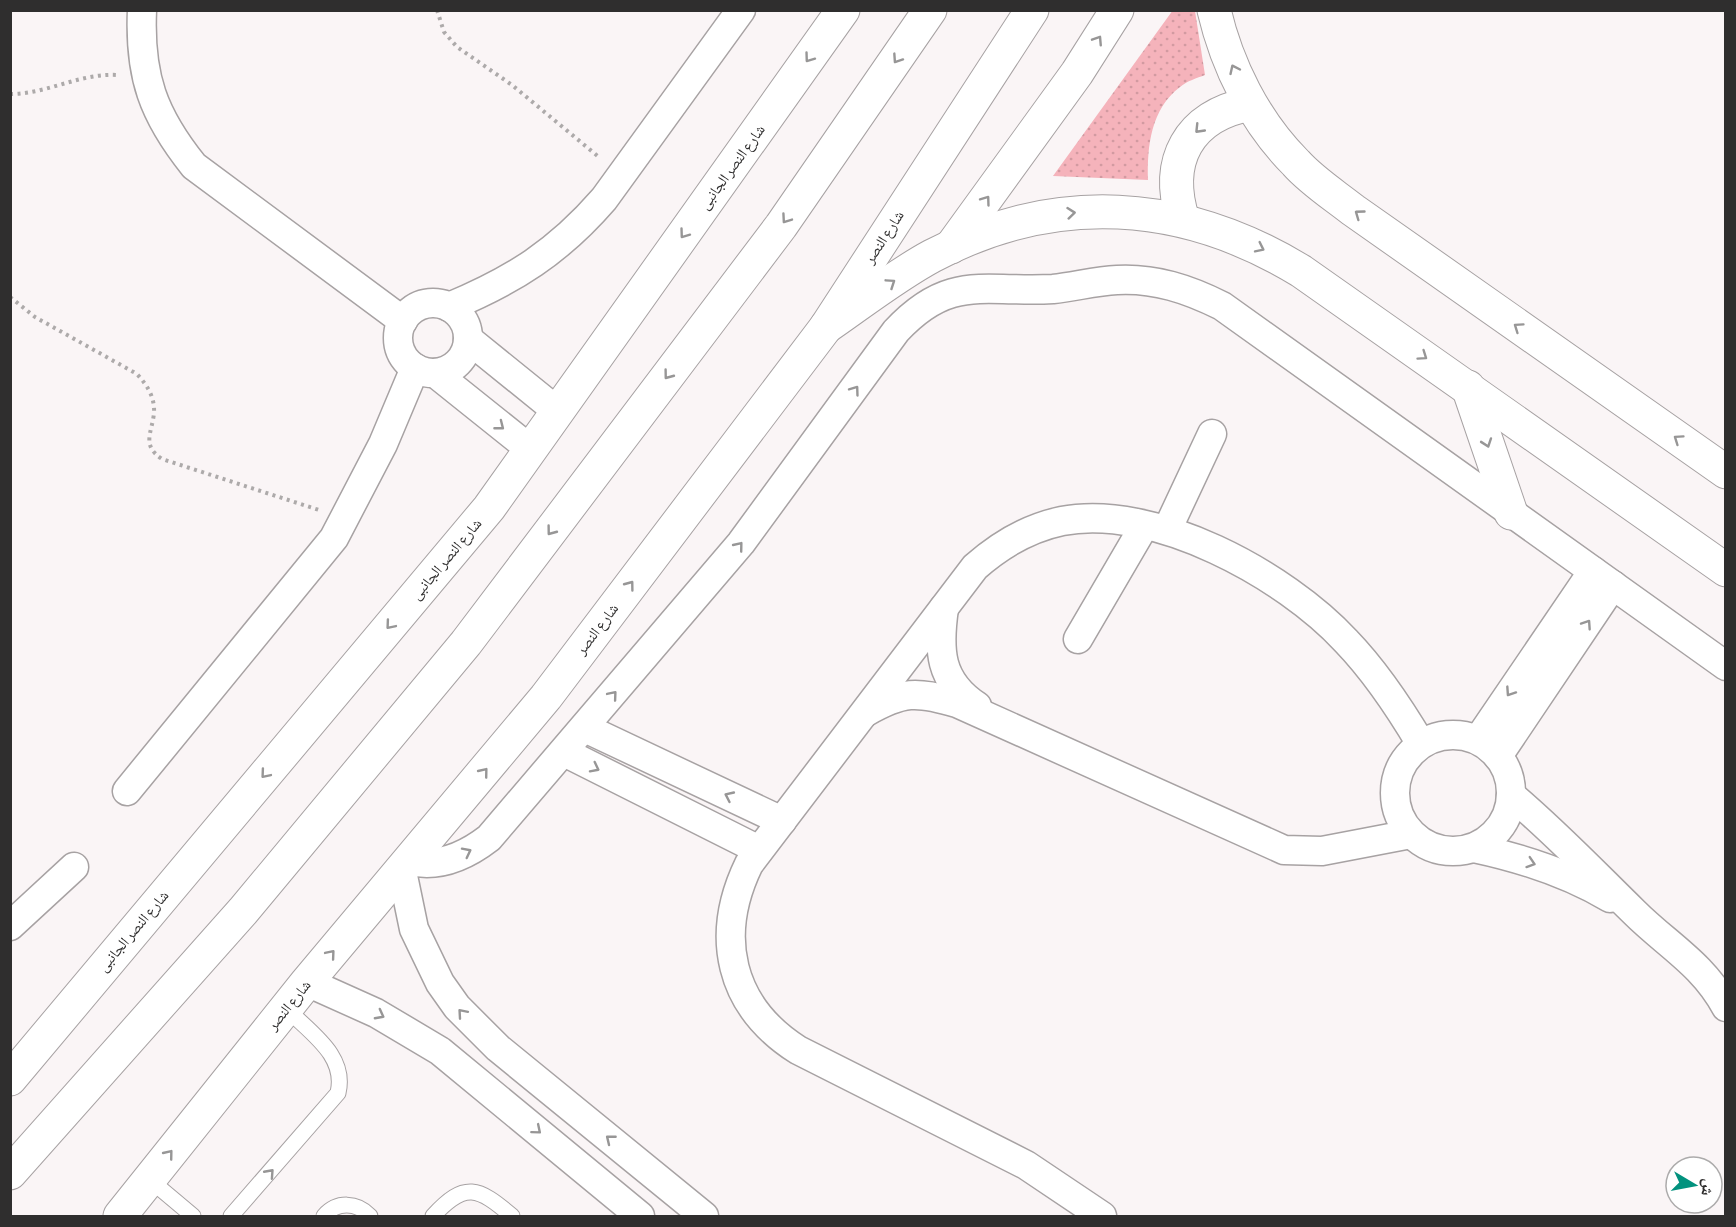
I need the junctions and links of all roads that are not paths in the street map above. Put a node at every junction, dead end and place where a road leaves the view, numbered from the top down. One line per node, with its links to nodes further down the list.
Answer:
1 (142, 10): 12 (street)
2 (741, 10): 11 (street)
3 (843, 10): 17 (main road, شارع النصر الجانبى, one-way to 17)
4 (930, 10): 52 (main road, one-way to 52)
5 (1032, 10): 13 (main road, شارع النصر)
6 (1117, 10): 10 (main road, one-way to 6)
7 (1214, 10): 8 (main road, one-way to 7)
8 (1250, 104): 9 (main road, one-way to 9); 20 (main road, one-way to 8)
9 (1183, 220): 10 (main road, one-way to 9); 16 (main road, one-way to 16)
10 (951, 247): 13 (main road, one-way to 10)
11 (449, 307): 12 (street); 14 (street)
12 (403, 321): 15 (street)
13 (826, 327): 42 (main road, شارع النصر, one-way to 13)
14 (468, 339): 15 (street); 17 (street)
15 (425, 370): 19 (street, one-way to 19); 36 (street)
16 (1468, 387): 21 (main road, one-way to 21); 23 (main road)
17 (557, 411): 19 (main road, شارع النصر الجانبى)
18 (1212, 434): 22 (street)
19 (530, 449): 50 (main road, شارع النصر الجانبى, one-way to 50)
20 (1725, 472)
21 (1511, 513): 24 (street); 30 (street, one-way to 21)
22 (1155, 528): 25 (street); 26 (street); 31 (street)
23 (1725, 570)
24 (1603, 578): 27 (street); 32 (street)
25 (944, 609): 28 (street); 29 (street)
26 (1078, 639)
27 (1725, 666)
28 (861, 715): 29 (street); 38 (street)
29 (995, 718): 39 (street)
30 (585, 728): 33 (street); 34 (street)
31 (1420, 744): 32 (street); 39 (street)
32 (1488, 748): 37 (street)
33 (564, 752): 35 (street, one-way to 35); 42 (street, one-way to 33)
34 (643, 755): 35 (street); 38 (street, one-way to 34)
35 (627, 784): 41 (street)
36 (127, 791)
37 (1511, 795): 40 (street); 44 (street)
38 (782, 821): 41 (street)
39 (1411, 834): 40 (street)
40 (1474, 848): 44 (street, one-way to 44)
41 (759, 850): 64 (street)
42 (406, 866): 47 (main road, شارع النصر, one-way to 42); 51 (street, one-way to 42)
43 (74, 867): 45 (street)
44 (1634, 913): 46 (street)
45 (10, 926)
46 (1714, 974): 48 (street)
47 (307, 982): 49 (main road, شارع النصر); 54 (street, one-way to 54)
48 (1725, 1007)
49 (286, 1008): 53 (main road, شارع النصر, one-way to 49); 57 (lane, one-way to 49)
50 (17, 1066)
51 (642, 1165): 54 (street); 63 (street)
52 (10, 1173)
53 (149, 1179): 55 (main road, شارع النصر); 56 (lane)
54 (619, 1198): 62 (street)
55 (120, 1216)
56 (193, 1216)
57 (231, 1216)
58 (324, 1216): 59 (lane)
59 (370, 1216)
60 (433, 1216): 61 (lane)
61 (512, 1216)
62 (640, 1216)
63 (704, 1216)
64 (1102, 1216)

